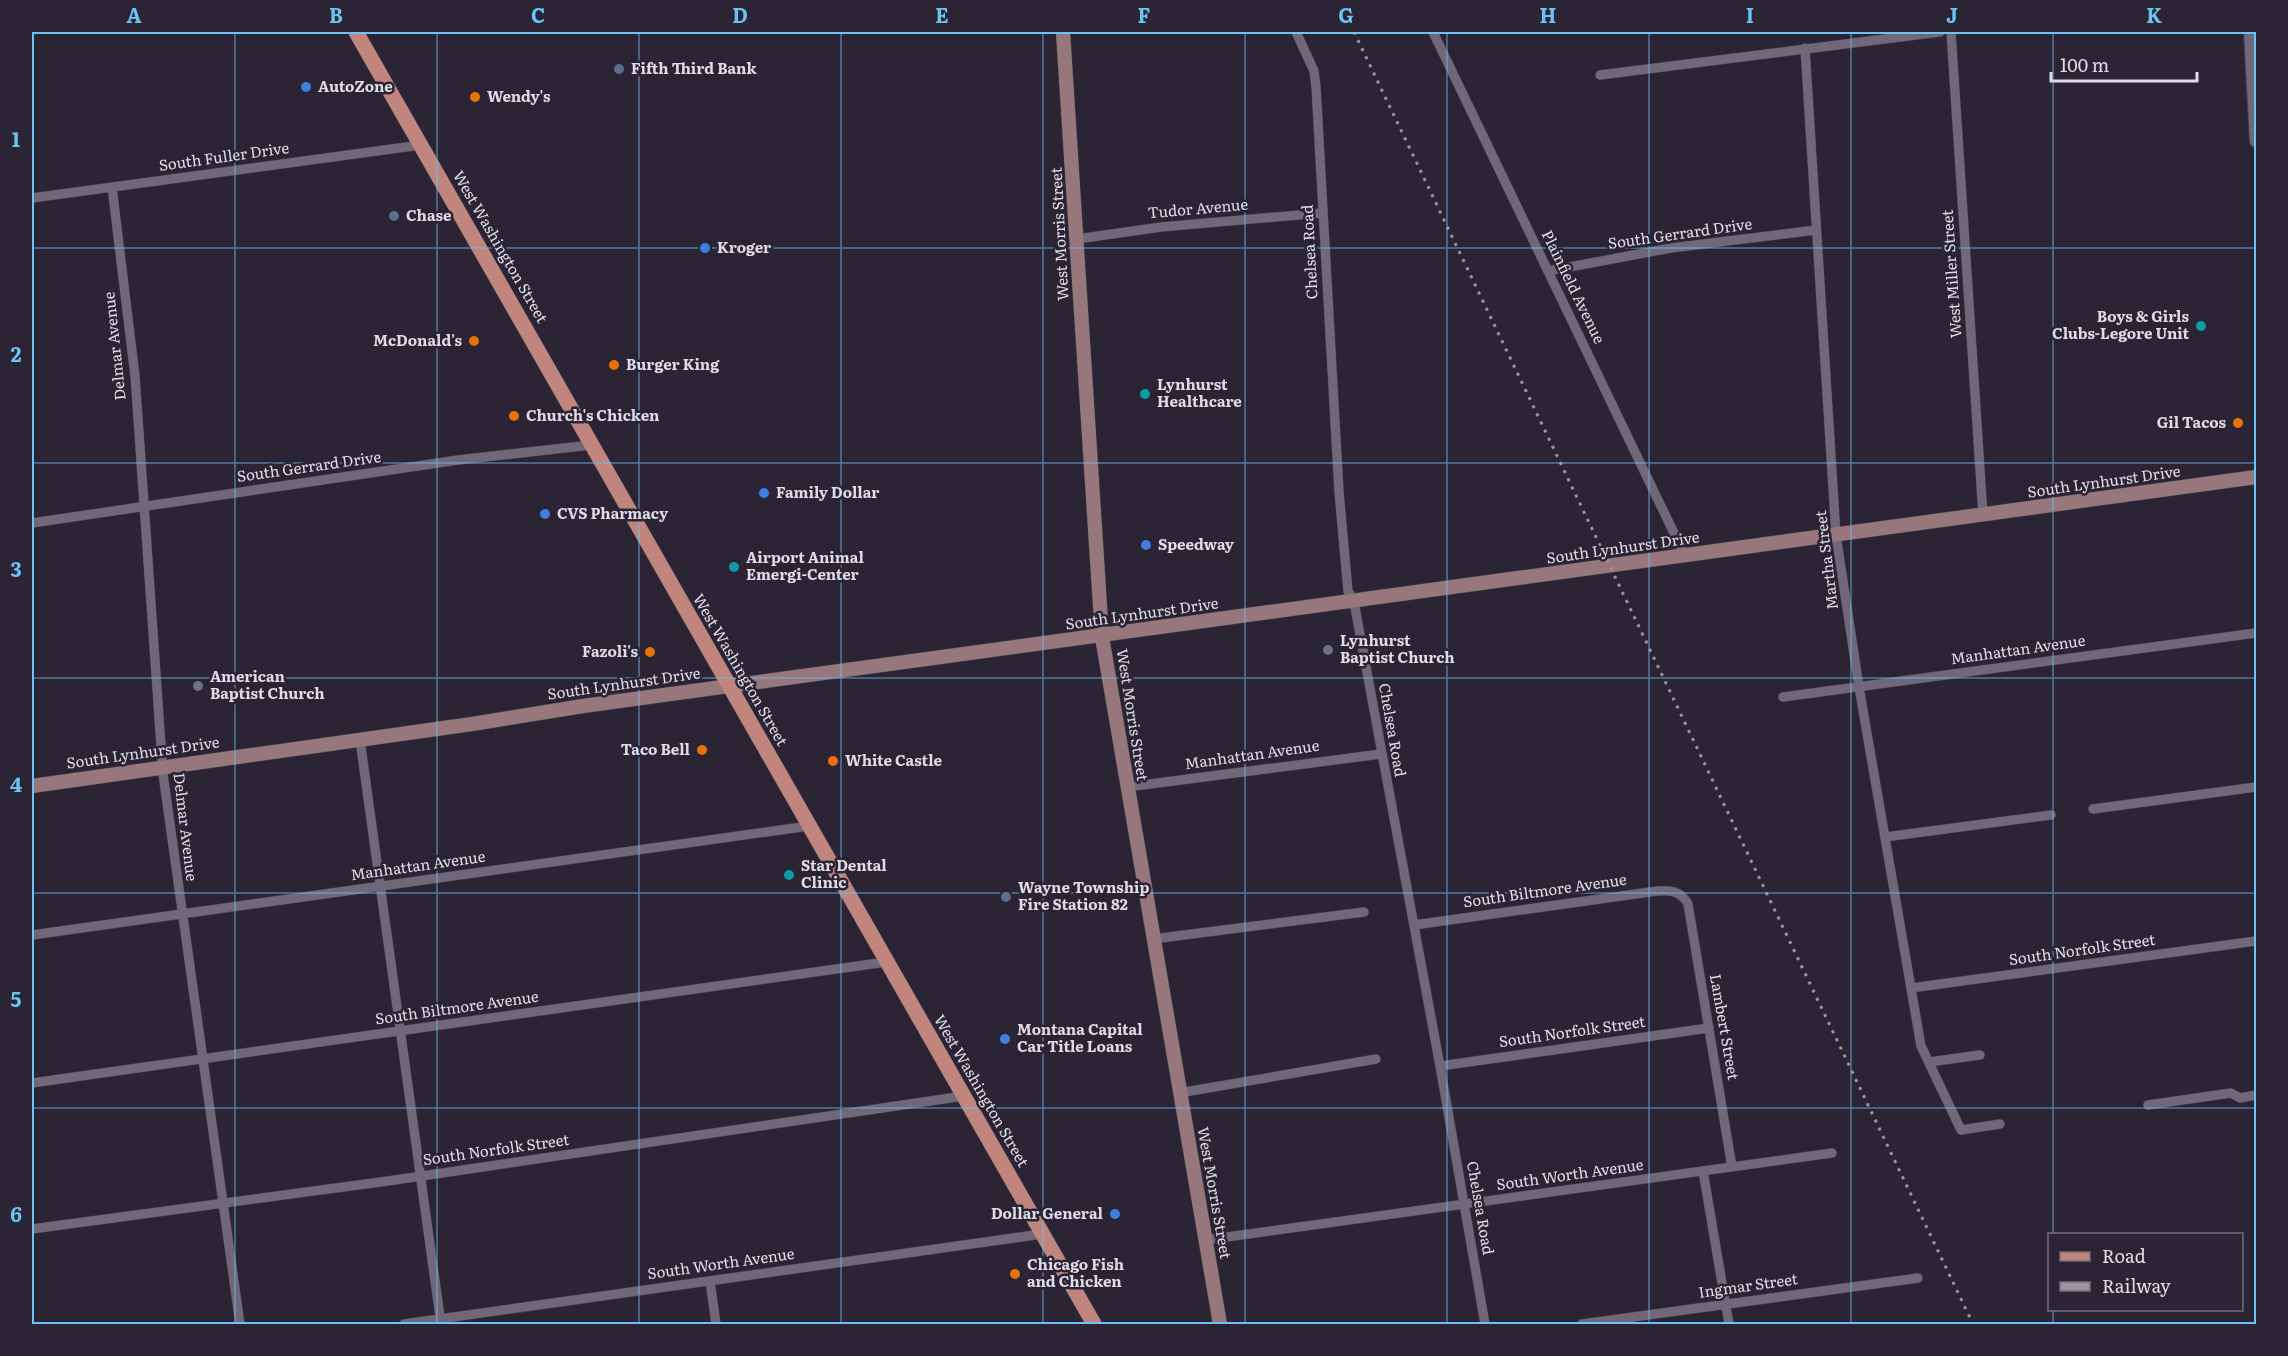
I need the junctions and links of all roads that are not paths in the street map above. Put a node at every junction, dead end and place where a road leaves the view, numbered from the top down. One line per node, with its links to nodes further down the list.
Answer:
1 (356, 32): 11 (main road, West Washington Street)
2 (1063, 32): 16 (main road, West Morris Street)
3 (1296, 32): 14 (street, Chelsea Road)
4 (1433, 32): 17 (street, Plainfield Avenue)
5 (1940, 32): 8 (street)
6 (1950, 32): 21 (street, West Miller Street)
7 (2250, 32): 10 (street)
8 (1805, 48): 9 (street); 15 (street, Martha Street)
9 (1600, 75)
10 (2256, 141)
11 (421, 145): 12 (street, South Fuller Drive); 18 (main road, West Washington Street)
12 (112, 187): 13 (street, South Fuller Drive); 20 (street, Delmar Avenue)
13 (32, 198)
14 (1322, 213): 16 (street, Tudor Avenue); 25 (street, Chelsea Road)
15 (1816, 230): 17 (street, South Gerrard Drive); 23 (street, Martha Street)
16 (1077, 239): 27 (main road, West Morris Street)
17 (1548, 271): 24 (street, Plainfield Avenue)
18 (591, 445): 20 (street, South Gerrard Drive); 28 (main road, West Washington Street)
19 (2256, 477): 21 (main road, South Lynhurst Drive)
20 (144, 506): 22 (street, South Gerrard Drive); 33 (street, Delmar Avenue)
21 (1983, 515): 23 (main road, South Lynhurst Drive)
22 (32, 523)
23 (1836, 536): 24 (main road, South Lynhurst Drive); 29 (street, Martha Street)
24 (1685, 556): 25 (main road, South Lynhurst Drive)
25 (1354, 602): 27 (main road, South Lynhurst Drive); 32 (street, Chelsea Road)
26 (2256, 633): 29 (street, Manhattan Avenue)
27 (1102, 637): 28 (main road, South Lynhurst Drive); 35 (main road, West Morris Street)
28 (729, 686): 31 (main road, South Lynhurst Drive); 39 (main road, West Washington Street)
29 (1859, 687): 30 (street, Manhattan Avenue); 40 (street, Martha Street)
30 (1783, 697)
31 (360, 740): 33 (main road, South Lynhurst Drive); 41 (street)
32 (1381, 754): 35 (street, Manhattan Avenue); 45 (street, Chelsea Road)
33 (162, 767): 34 (main road, South Lynhurst Drive); 44 (street, Delmar Avenue)
34 (32, 786)
35 (1127, 787): 47 (main road, West Morris Street)
36 (2256, 787): 37 (street)
37 (2093, 809)
38 (2051, 815): 40 (street)
39 (809, 826): 41 (street, Manhattan Avenue); 49 (main road, West Washington Street)
40 (1885, 837): 50 (street, Martha Street)
41 (380, 886): 44 (street, Manhattan Avenue); 52 (street)
42 (1680, 894): 45 (street, South Biltmore Avenue); 51 (street, Lambert Street)
43 (1364, 912): 47 (street)
44 (181, 914): 46 (street, Manhattan Avenue); 54 (street, Delmar Avenue)
45 (1414, 925): 57 (street, Chelsea Road)
46 (32, 935)
47 (1153, 939): 59 (main road, West Morris Street)
48 (2256, 941): 50 (street, South Norfolk Street)
49 (886, 962): 52 (street, South Biltmore Avenue); 61 (main road, West Washington Street)
50 (1911, 988): 56 (street, Martha Street)
51 (1709, 1028): 57 (street, South Norfolk Street); 65 (street, Lambert Street)
52 (400, 1032): 54 (street, South Biltmore Avenue); 67 (street)
53 (1980, 1055): 56 (street)
54 (203, 1058): 58 (street, South Biltmore Avenue); 68 (street, Delmar Avenue)
55 (1376, 1059): 59 (street)
56 (1929, 1062): 63 (street)
57 (1440, 1066): 69 (street, Chelsea Road)
58 (32, 1083)
59 (1179, 1093): 72 (main road, West Morris Street)
60 (2256, 1095): 62 (street)
61 (964, 1096): 67 (street, South Norfolk Street); 71 (main road, West Washington Street)
62 (2148, 1105)
63 (2000, 1125)
64 (1832, 1153): 65 (street, South Worth Avenue)
65 (1732, 1167): 66 (street, South Worth Avenue)
66 (1703, 1171): 69 (street, South Worth Avenue); 75 (street)
67 (421, 1176): 68 (street, South Norfolk Street); 76 (street)
68 (223, 1203): 70 (street, South Norfolk Street); 77 (street, Delmar Avenue)
69 (1464, 1205): 72 (street, South Worth Avenue); 82 (street, Chelsea Road)
70 (32, 1229)
71 (1042, 1234): 74 (street, South Worth Avenue); 80 (main road, West Washington Street)
72 (1205, 1240): 81 (main road, West Morris Street)
73 (1918, 1278): 75 (street, Ingmar Street)
74 (710, 1281): 76 (street, South Worth Avenue); 79 (street)
75 (1726, 1304): 83 (street, Ingmar Street); 84 (street)
76 (441, 1322): 78 (street, South Worth Avenue)
77 (240, 1324)
78 (404, 1324)
79 (716, 1324)
80 (1094, 1324)
81 (1220, 1324)
82 (1485, 1324)
83 (1582, 1324)
84 (1729, 1324)

